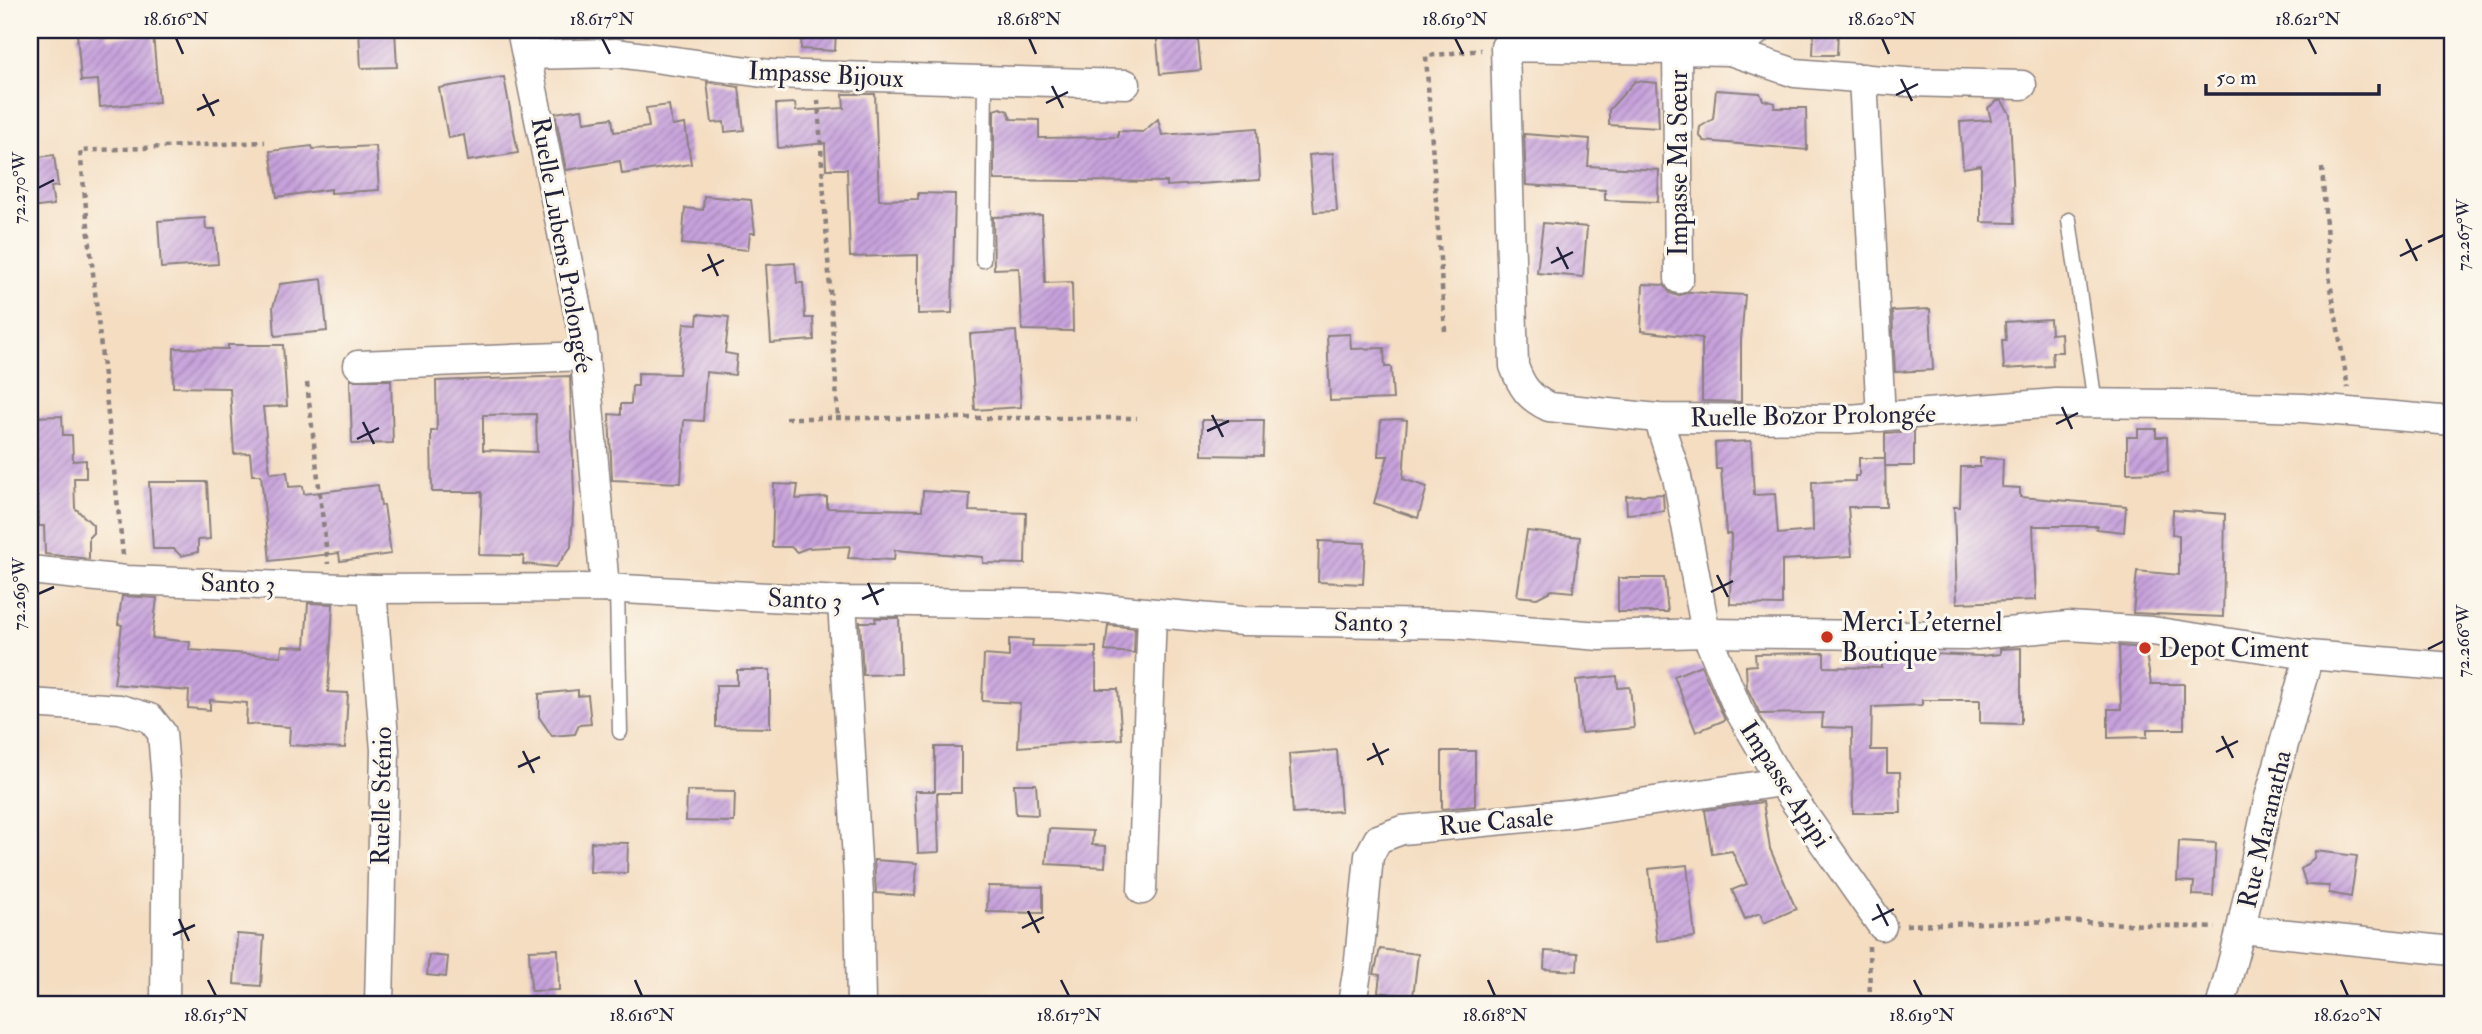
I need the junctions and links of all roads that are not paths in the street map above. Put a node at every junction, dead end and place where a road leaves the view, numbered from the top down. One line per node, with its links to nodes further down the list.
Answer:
1 (1758, 30): 4 (street)
2 (524, 42): 6 (street, Impasse Bijoux); 12 (street, Ruelle Lubens Prolongée)
3 (1677, 48): 4 (street); 11 (street, Impasse Ma Sœur); 16 (street, Ruelle Bozor Prolongée)
4 (1730, 51): 5 (street)
5 (1863, 78): 8 (street); 15 (street)
6 (985, 80): 7 (street, Impasse Bijoux); 10 (lane)
7 (1126, 84)
8 (2022, 85)
9 (2069, 220): 14 (lane)
10 (984, 260)
11 (1679, 279)
12 (585, 356): 13 (street); 20 (street, Ruelle Lubens Prolongée)
13 (358, 365)
14 (2095, 404): 15 (street, Ruelle Bozor Prolongée); 17 (street, Ruelle Bozor Prolongée)
15 (1881, 417): 16 (street, Ruelle Bozor Prolongée)
16 (1658, 418): 23 (street, Impasse Apipi)
17 (2452, 421)
18 (30, 570): 19 (street, Santo 3)
19 (373, 589): 20 (street, Santo 3); 34 (street, Ruelle Sténio)
20 (611, 589): 21 (street, Santo 3); 27 (lane)
21 (842, 601): 22 (street, Santo 3); 35 (street)
22 (1152, 613): 23 (street, Santo 3); 29 (street)
23 (1706, 633): 24 (street, Santo 3); 28 (street, Impasse Apipi)
24 (2309, 655): 25 (street, Santo 3); 31 (street, Rue Maranatha)
25 (2452, 667)
26 (30, 704): 33 (street)
27 (620, 732)
28 (1781, 782): 30 (street, Impasse Apipi); 36 (street, Rue Casale)
29 (1142, 890)
30 (1882, 926)
31 (2241, 929): 32 (street); 37 (street, Rue Maranatha)
32 (2452, 951)
33 (165, 1004)
34 (379, 1004)
35 (861, 1004)
36 (1352, 1004)
37 (2221, 1004)

